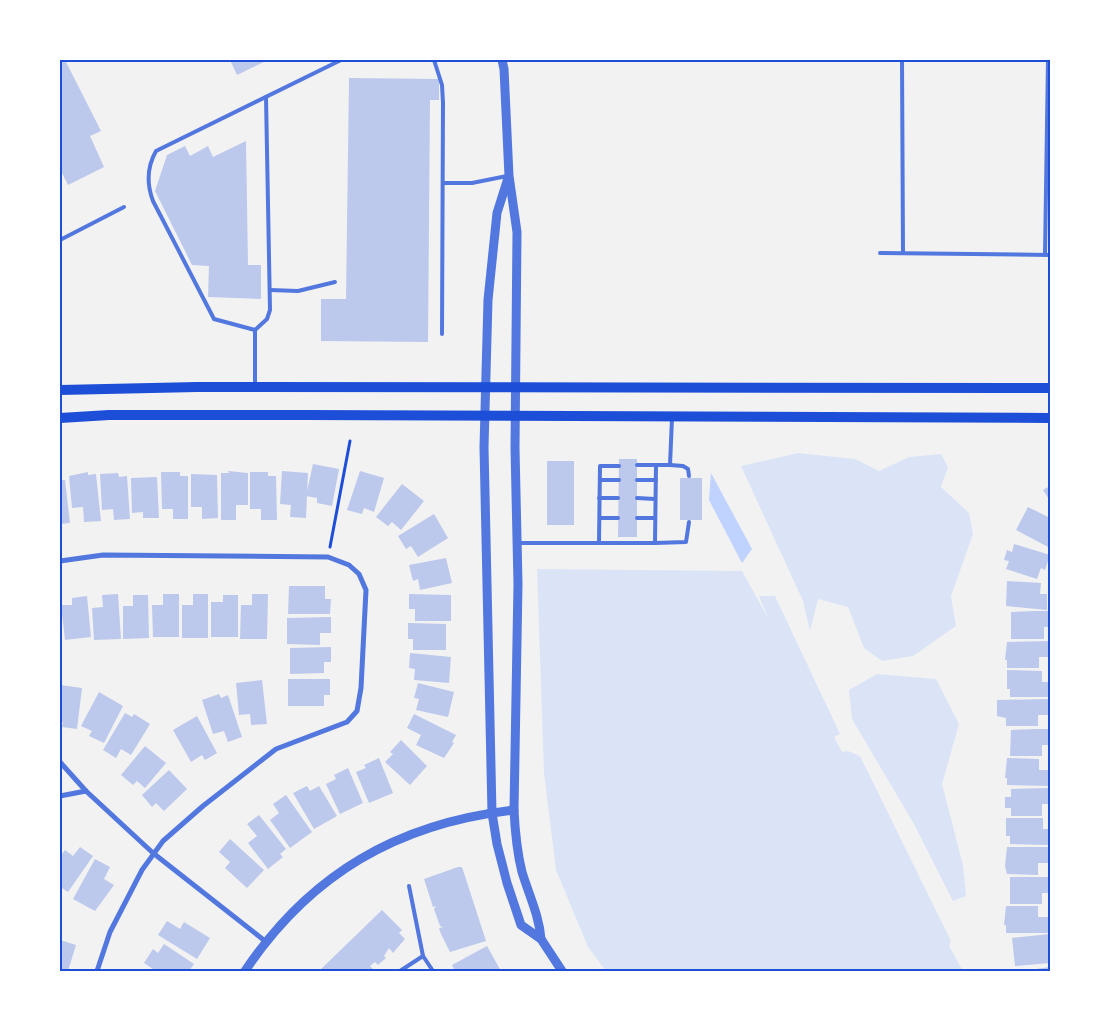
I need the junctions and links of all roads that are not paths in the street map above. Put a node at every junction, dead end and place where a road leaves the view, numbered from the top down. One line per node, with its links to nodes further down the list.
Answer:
1 (341, 60): 6 (lane)
2 (434, 60): 8 (lane)
3 (502, 60): 7 (street)
4 (902, 60): 12 (lane)
5 (1048, 60): 13 (lane)
6 (266, 97): 15 (lane); 16 (lane)
7 (509, 176): 8 (lane); 19 (street); 20 (street)
8 (443, 183): 17 (lane)
9 (124, 208): 10 (lane)
10 (60, 240)
11 (880, 253): 12 (lane)
12 (903, 253): 13 (lane)
13 (1048, 255)
14 (335, 282): 15 (lane)
15 (270, 290): 16 (lane)
16 (255, 330): 18 (lane)
17 (442, 334)
18 (255, 386): 19 (main road); 22 (main road)
19 (486, 387): 20 (main road); 23 (street)
20 (516, 388): 21 (main road); 24 (street)
21 (1050, 388)
22 (60, 390)
23 (485, 416): 24 (main road); 26 (main road); 54 (street)
24 (516, 416): 25 (main road); 46 (street)
25 (672, 416): 27 (main road); 30 (lane)
26 (60, 418)
27 (1050, 418)
28 (637, 465): 29 (lane)
29 (656, 465): 30 (lane); 36 (lane)
30 (670, 465): 32 (lane)
31 (619, 466): 33 (lane)
32 (689, 476)
33 (600, 480): 34 (lane); 37 (lane)
34 (619, 480)
35 (637, 480): 36 (lane)
36 (656, 480): 40 (lane)
37 (600, 498): 38 (lane); 41 (lane)
38 (618, 498)
39 (637, 498): 40 (lane)
40 (656, 498): 44 (lane)
41 (600, 518): 42 (lane); 47 (lane)
42 (618, 518)
43 (636, 518): 44 (lane)
44 (656, 518): 48 (lane)
45 (689, 522): 48 (lane)
46 (517, 542): 47 (lane); 53 (street)
47 (599, 543): 48 (lane)
48 (655, 543)
49 (60, 561): 55 (street)
50 (60, 762): 51 (street)
51 (86, 791): 52 (street); 55 (street)
52 (60, 796)
53 (514, 810): 54 (street); 57 (street)
54 (492, 813): 57 (street); 58 (street)
55 (153, 854): 58 (street); 60 (street)
56 (409, 886): 59 (lane)
57 (541, 939): 64 (street)
58 (265, 941): 61 (street)
59 (423, 956): 62 (lane); 63 (lane)
60 (97, 971)
61 (245, 971)
62 (400, 971)
63 (432, 971)
64 (562, 971)

